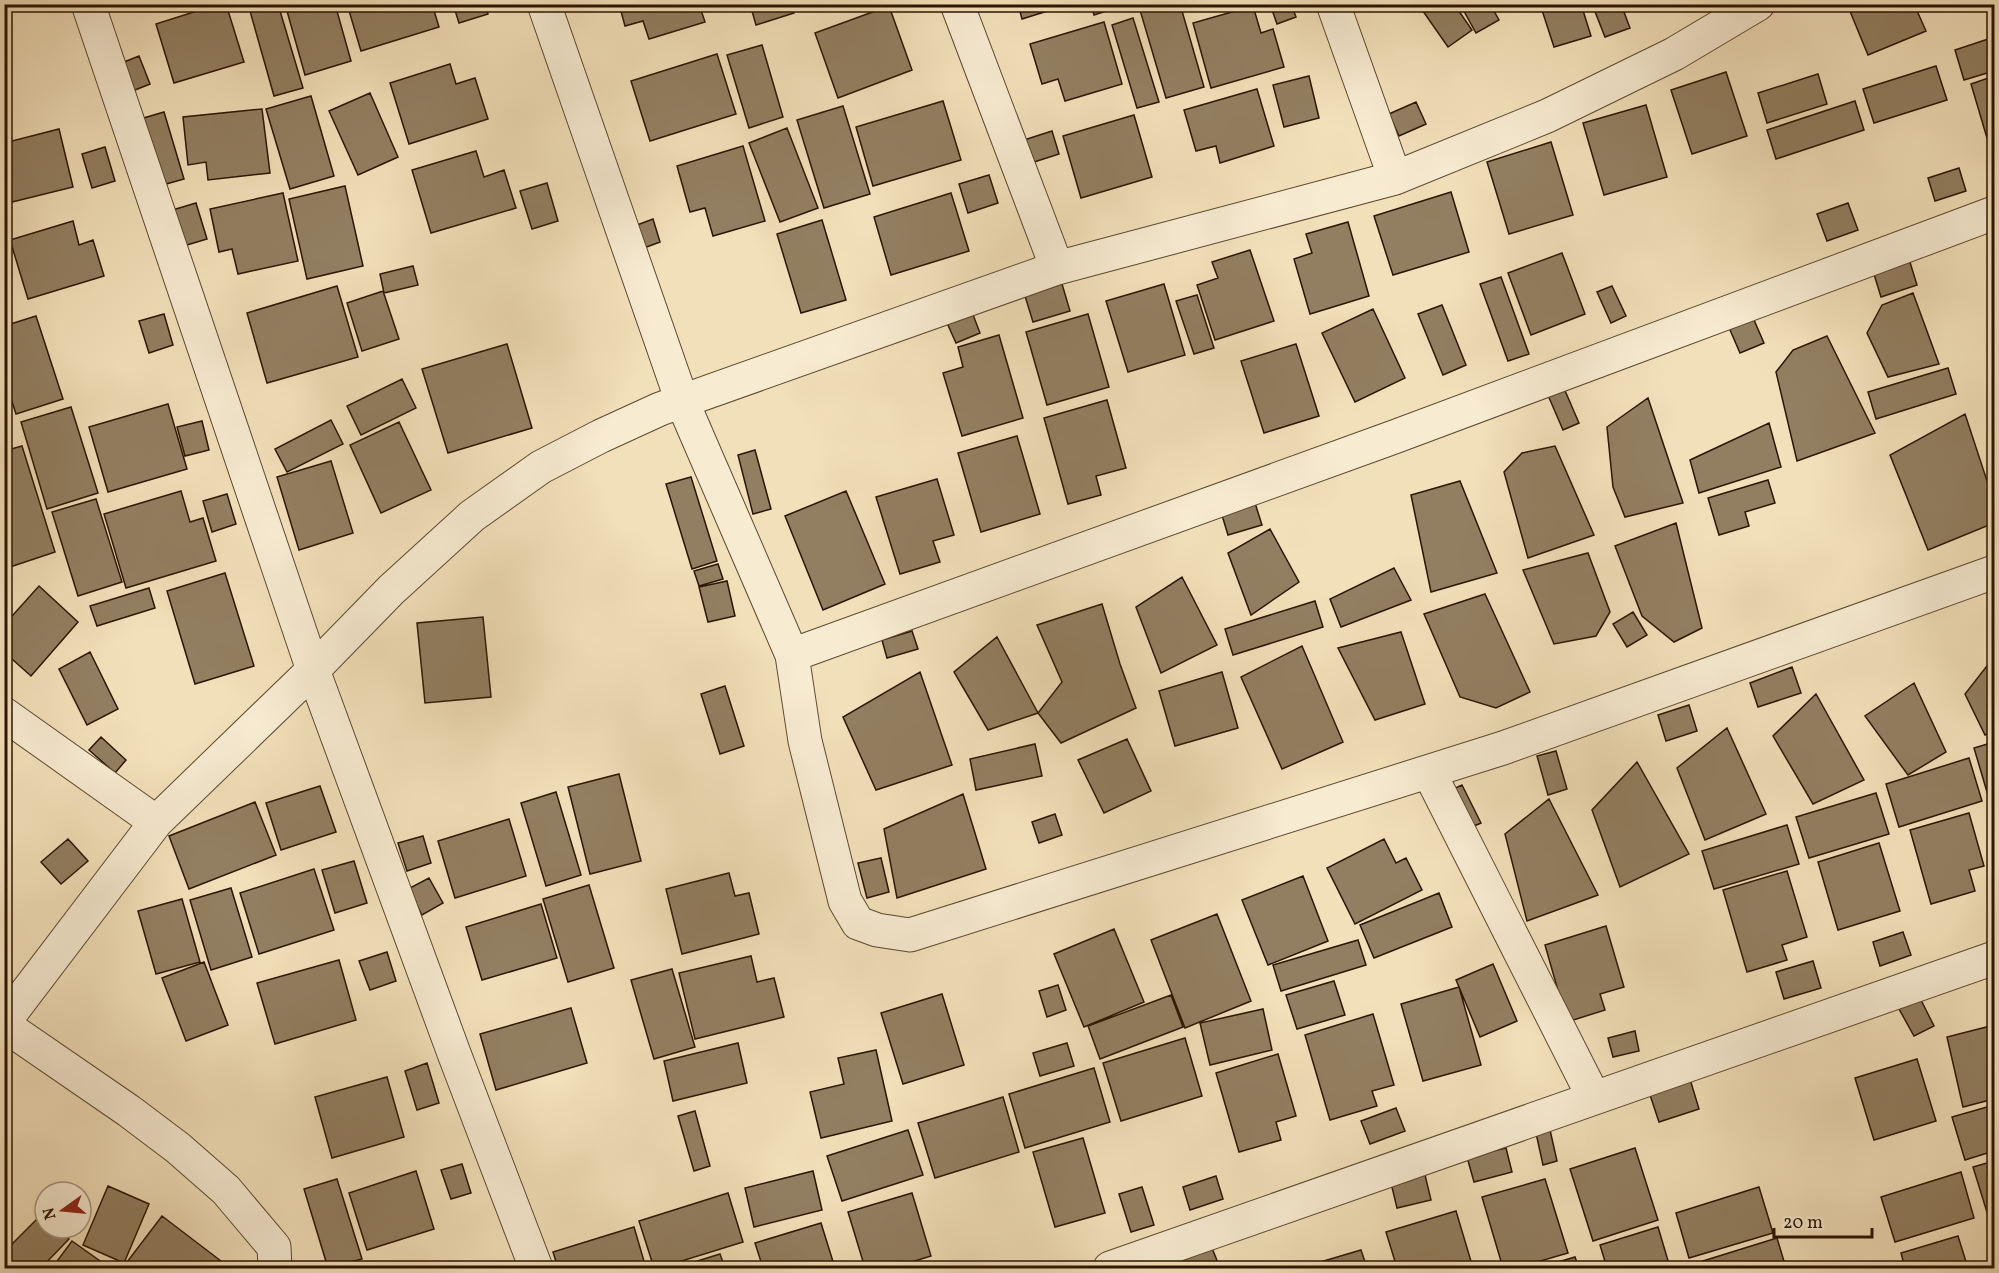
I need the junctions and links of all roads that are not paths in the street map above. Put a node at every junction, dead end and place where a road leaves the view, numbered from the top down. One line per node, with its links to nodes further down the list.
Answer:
1 (88, 4): 12 (street)
2 (544, 4): 9 (street)
3 (957, 4): 8 (street)
4 (1333, 4): 6 (street)
5 (1758, 4): 6 (street)
6 (1395, 178): 8 (street)
7 (1995, 213): 11 (street)
8 (1057, 268): 9 (street)
9 (682, 401): 11 (street); 12 (street)
10 (1995, 572): 14 (street)
11 (792, 655): 14 (street)
12 (313, 670): 15 (street); 20 (street)
13 (4, 714): 15 (street)
14 (1429, 772): 18 (street)
15 (156, 822): 17 (street)
16 (1995, 958): 18 (street)
17 (4, 1023): 19 (street)
18 (1594, 1098): 21 (street)
19 (275, 1269)
20 (536, 1269)
21 (1110, 1269)

